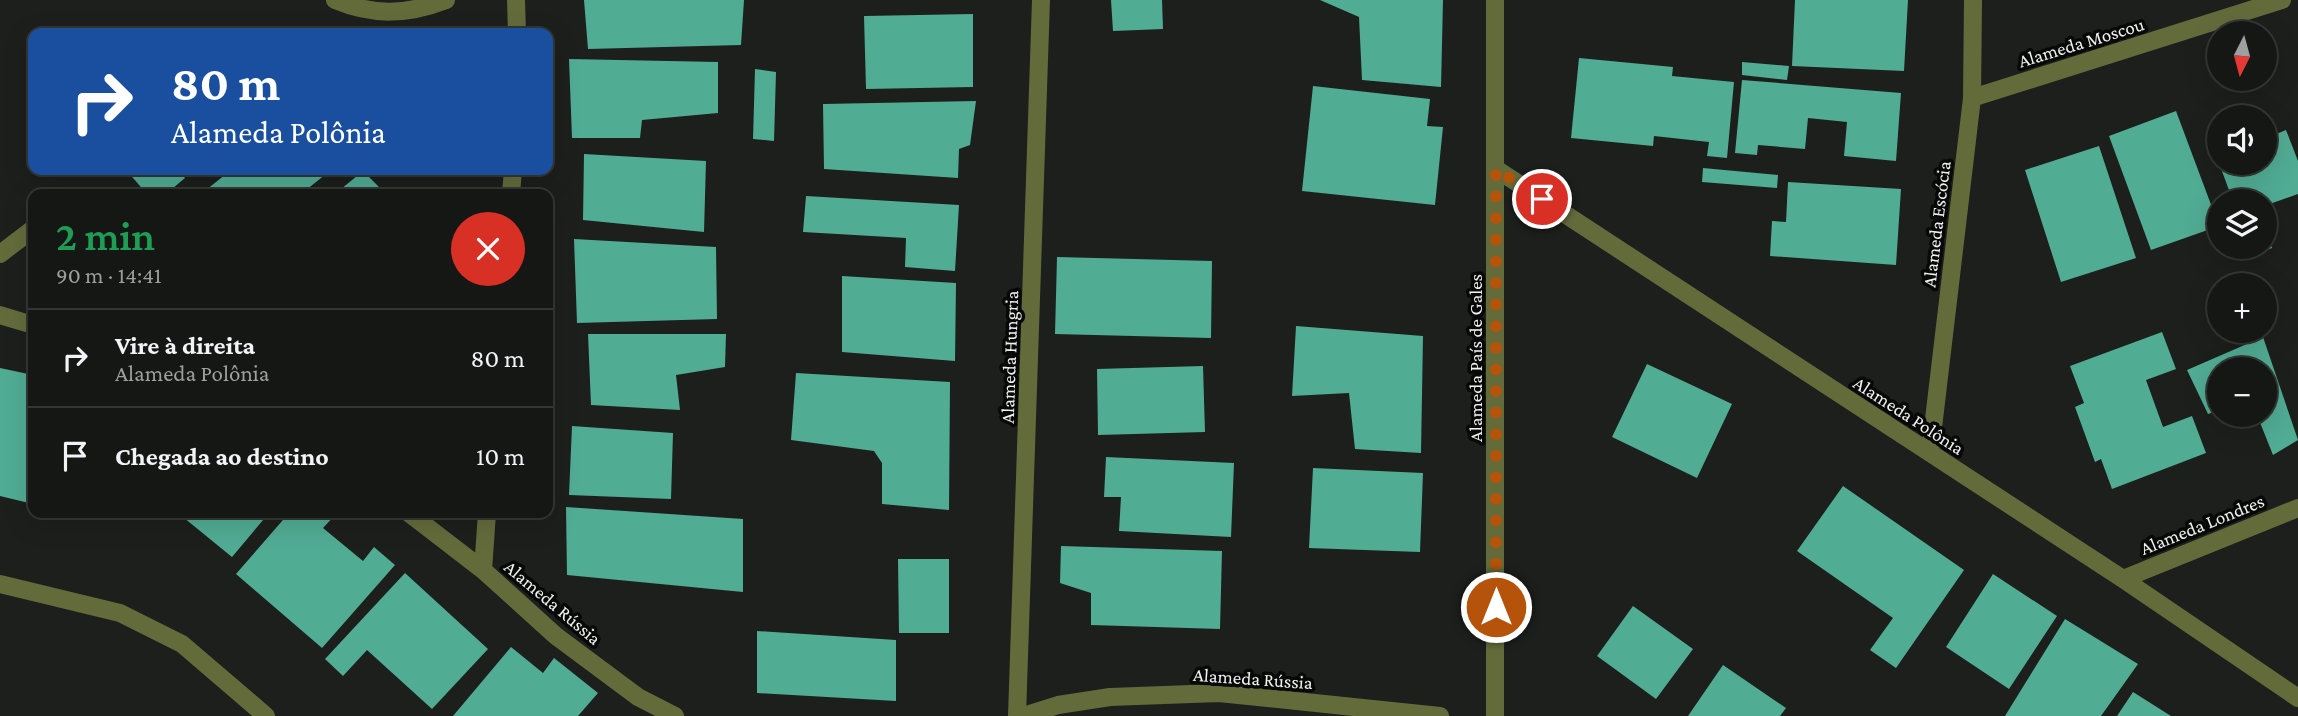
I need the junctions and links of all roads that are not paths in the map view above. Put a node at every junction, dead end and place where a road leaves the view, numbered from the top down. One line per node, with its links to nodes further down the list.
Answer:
1 (335, 0): 2 (street)
2 (446, 0)
3 (516, 0): 8 (street)
4 (1041, 0): 25 (street, Alameda Hungria)
5 (1495, 0): 10 (street, Alameda País de Gales)
6 (1973, 0): 9 (street, Alameda Escócia)
7 (2282, 0): 9 (street, Alameda Moscou)
8 (517, 28)
9 (1972, 98): 15 (street, Alameda Escócia)
10 (1496, 169): 15 (street, Alameda Polônia); 27 (street, Alameda País de Gales)
11 (28, 233): 12 (street)
12 (0, 254)
13 (0, 315): 14 (street)
14 (28, 323)
15 (1930, 453): 20 (street, Alameda Polônia)
16 (2298, 508): 20 (street, Alameda Londres)
17 (416, 518): 19 (street, Alameda Rússia)
18 (487, 518): 19 (street)
19 (483, 569): 24 (street, Alameda Rússia)
20 (2123, 579): 22 (street, Alameda Polônia)
21 (0, 584): 23 (street)
22 (2298, 698)
23 (266, 716)
24 (675, 716)
25 (1020, 716): 26 (street, Alameda Rússia)
26 (1440, 716)
27 (1495, 716)

